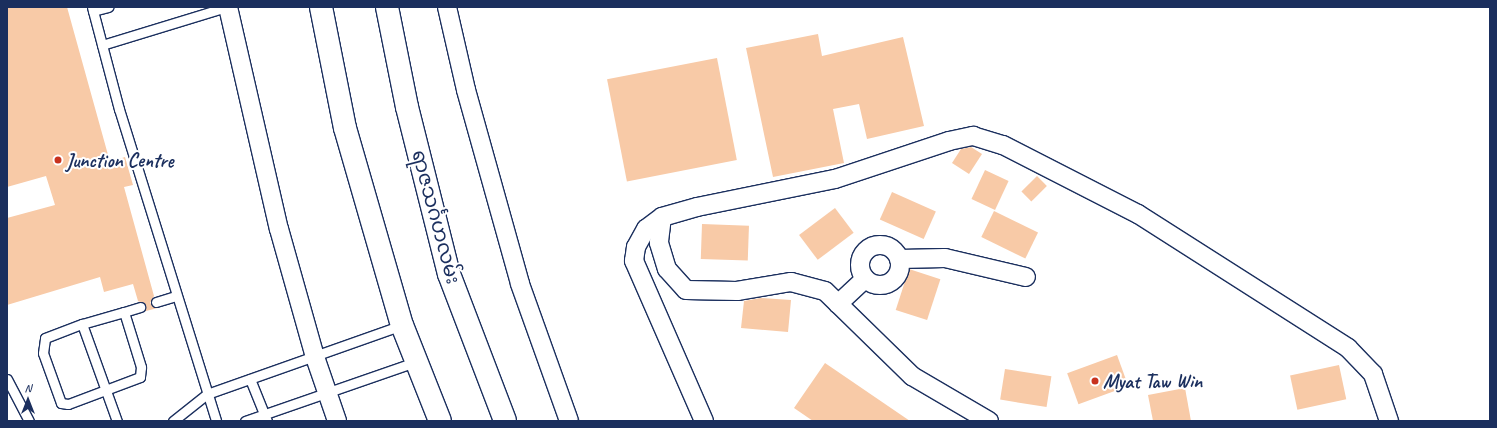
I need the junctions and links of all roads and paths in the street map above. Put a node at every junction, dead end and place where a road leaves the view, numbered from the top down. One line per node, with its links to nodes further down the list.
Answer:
1 (108, 7): 6 (lane)
2 (227, 7): 7 (lane); 19 (street)
3 (321, 7): 18 (main road)
4 (387, 7): 35 (main road, ရာဇသင်္ဂဟလမ်း)
5 (447, 7): 36 (street)
6 (92, 9): 7 (lane)
7 (102, 46): 12 (lane)
8 (662, 217): 14 (street); 37 (street); 38 (street)
9 (899, 259): 10 (street); 11 (street); 11 (street)
10 (1026, 276)
11 (864, 279): 14 (street)
12 (176, 296): 13 (lane); 24 (lane)
13 (156, 302)
14 (838, 304): 28 (street)
15 (140, 307): 16 (lane)
16 (124, 312): 17 (lane); 23 (lane)
17 (82, 324): 23 (lane); 23 (lane)
18 (402, 325): 19 (lane); 20 (main road)
19 (315, 357): 22 (lane); 25 (street)
20 (415, 362): 25 (lane); 34 (main road)
21 (7, 379): 29 (lane)
22 (250, 379): 24 (lane); 26 (lane)
23 (105, 391): 30 (lane)
24 (207, 394): 27 (lane); 31 (lane)
25 (327, 394): 26 (lane); 33 (street)
26 (266, 417): 32 (lane)
27 (181, 420)
28 (982, 420)
29 (29, 421)
30 (117, 421)
31 (216, 421)
32 (245, 421)
33 (337, 421)
34 (440, 421)
35 (505, 421)
36 (569, 421)
37 (704, 421)
38 (1389, 421)

